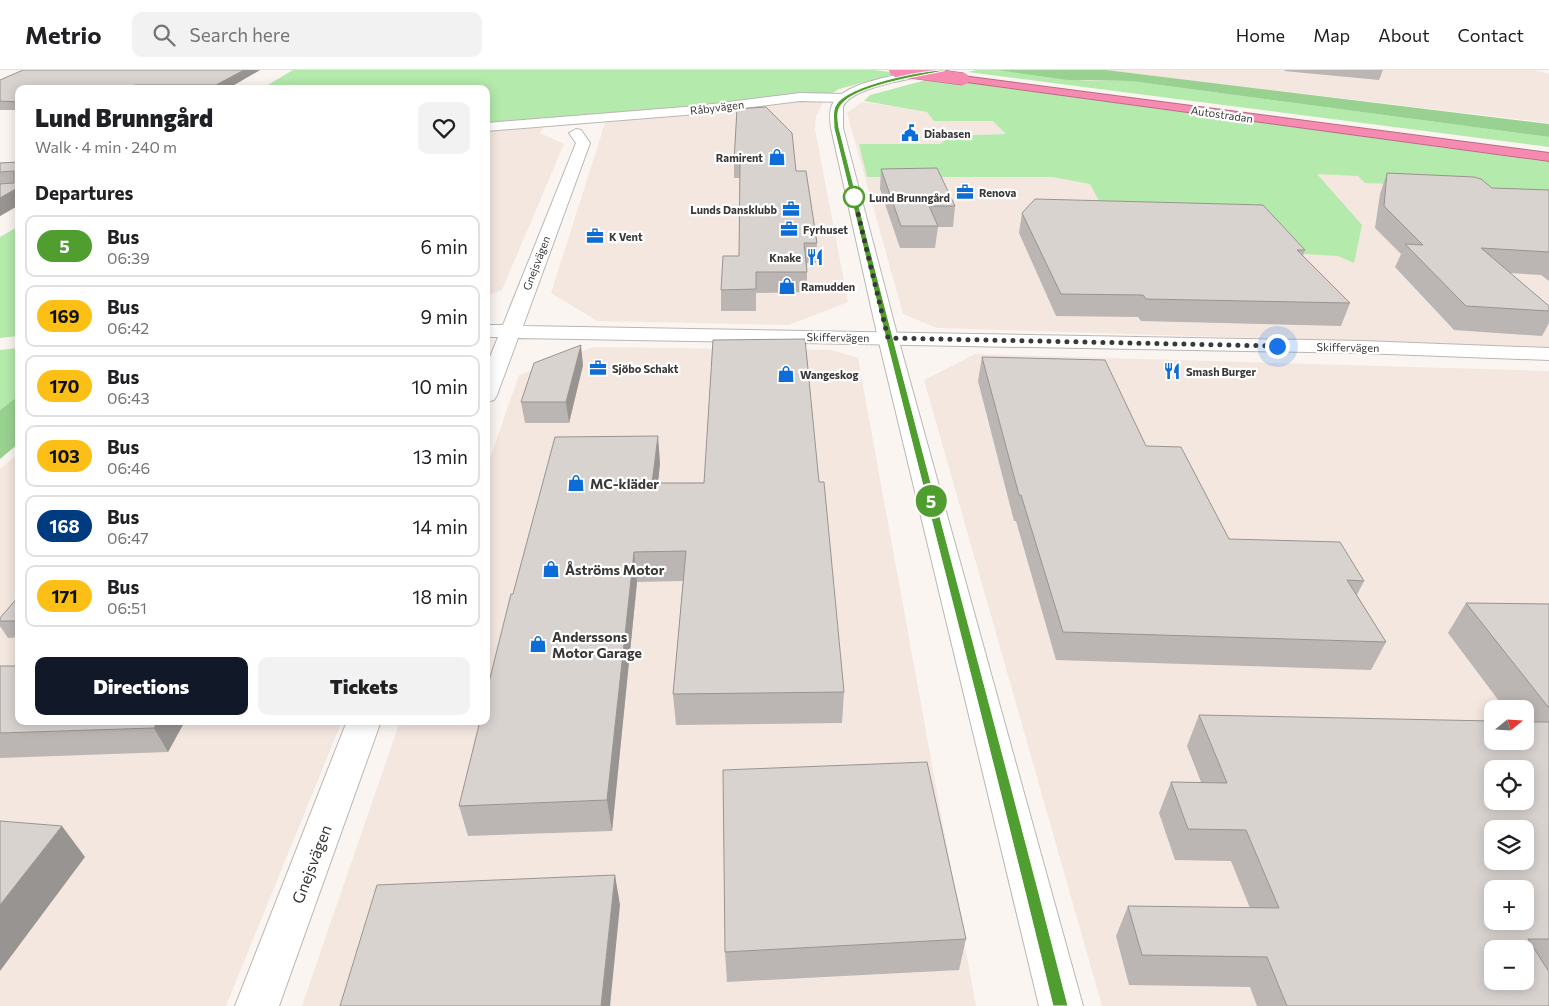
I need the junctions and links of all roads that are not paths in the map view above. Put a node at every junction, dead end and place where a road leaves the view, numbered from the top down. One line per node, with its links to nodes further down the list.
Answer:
1 (895, 70): 4 (highway, Autostradan, bridge)
2 (928, 70): 4 (highway, Autostradan)
3 (943, 70): 5 (street, Råbyvägen)
4 (969, 78): 8 (highway, Autostradan); 9 (highway, Autostradan)
5 (843, 98): 6 (street, Råbyvägen); 12 (street)
6 (490, 127)
7 (576, 133): 11 (street, Gnejsvägen)
8 (1549, 151)
9 (1549, 157)
10 (490, 331): 11 (street, Skiffervägen)
11 (510, 331): 12 (street, Skiffervägen); 14 (street, Gnejsvägen)
12 (888, 338): 13 (street, Skiffervägen); 17 (street)
13 (1549, 354)
14 (490, 384)
15 (362, 725): 16 (street, Gnejsvägen)
16 (257, 1006)
17 (1061, 1006)

